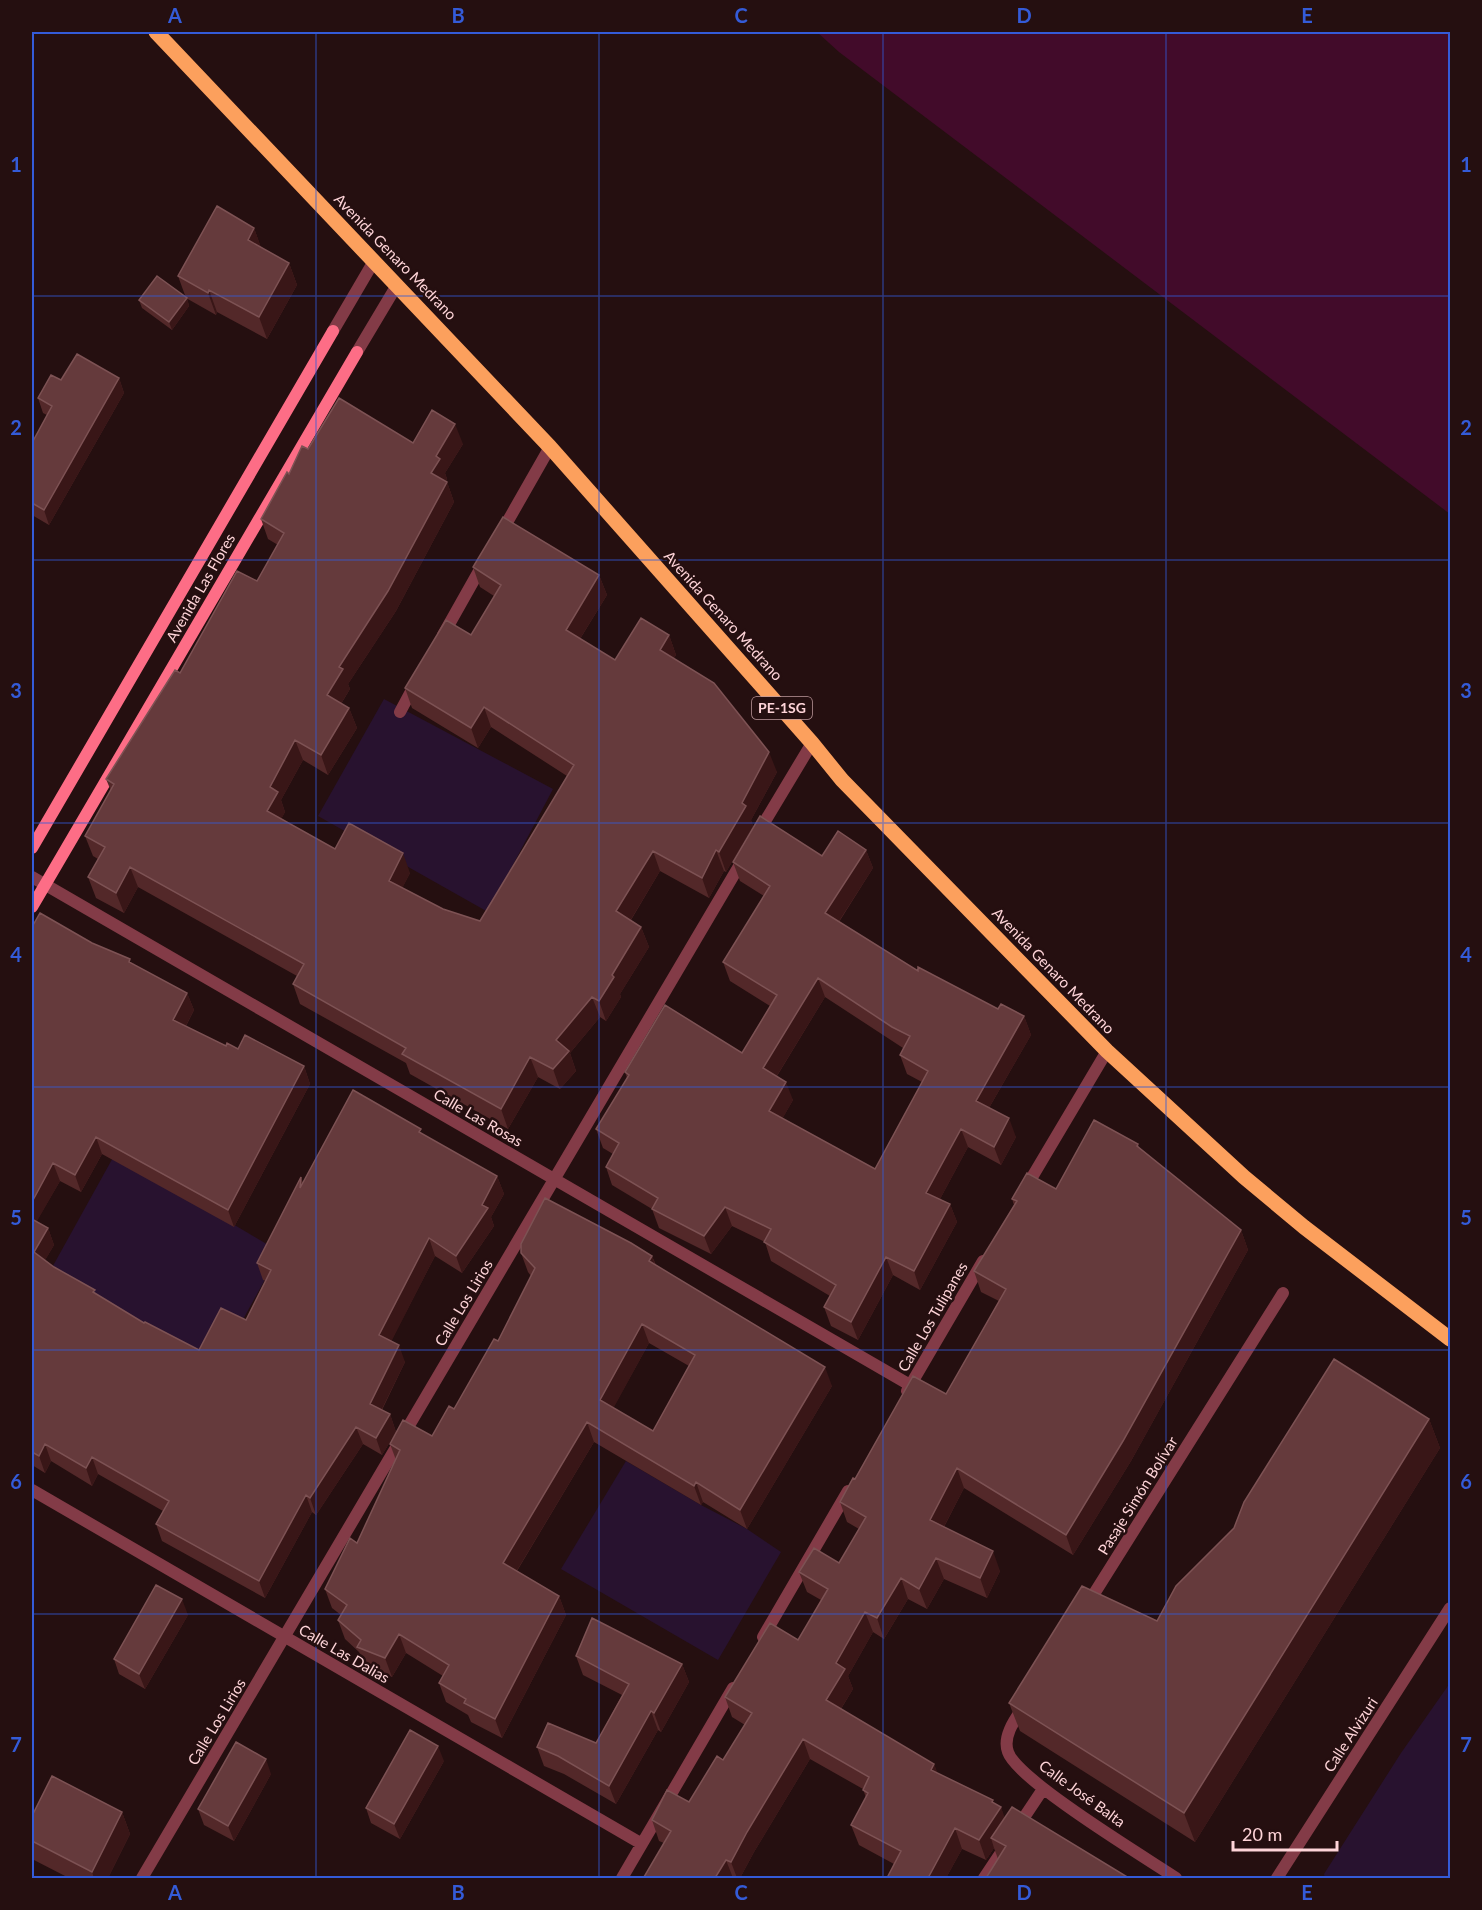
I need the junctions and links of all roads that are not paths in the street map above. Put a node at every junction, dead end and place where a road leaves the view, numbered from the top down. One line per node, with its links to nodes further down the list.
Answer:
1 (156, 32): 2 (main road, Avenida Genaro Medrano / PE-1SG)
2 (374, 261): 3 (main road, Avenida Genaro Medrano / PE-1SG); 9 (street, Avenida Las Flores)
3 (397, 285): 4 (main road, Avenida Genaro Medrano / PE-1SG); 11 (street, Avenida Las Flores)
4 (550, 447): 5 (street); 8 (main road, Avenida Genaro Medrano / PE-1SG)
5 (434, 651)
6 (423, 671): 7 (street)
7 (400, 711)
8 (812, 743): 13 (main road, Avenida Genaro Medrano / PE-1SG); 14 (street, Calle Los Lirios)
9 (32, 848)
10 (32, 877): 11 (street, Calle Las Rosas)
11 (45, 885): 12 (street, Avenida Las Flores); 14 (street, Calle Las Rosas)
12 (32, 907)
13 (1107, 1051): 15 (street); 18 (main road, Avenida Genaro Medrano / PE-1SG)
14 (554, 1179): 19 (street, Calle Las Rosas); 25 (street, Calle Los Lirios)
15 (1016, 1205)
16 (987, 1255): 19 (street, Calle Los Tulipanes)
17 (1283, 1293): 24 (street, Pasaje Simón Bolívar)
18 (1450, 1339)
19 (910, 1385): 20 (street, Calle Los Tulipanes)
20 (898, 1405)
21 (857, 1477): 26 (street)
22 (32, 1490): 25 (street, Calle Las Dalias)
23 (1450, 1608): 35 (street, Calle Alvizuri)
24 (1082, 1614)
25 (285, 1637): 30 (street, Calle Las Dalias); 31 (street, Calle Los Lirios)
26 (755, 1650)
27 (737, 1681): 30 (street)
28 (1031, 1694): 29 (street, Calle José Balta)
29 (1043, 1789): 33 (street); 34 (street, Calle José Balta)
30 (642, 1844): 32 (street)
31 (142, 1878)
32 (622, 1878)
33 (984, 1878)
34 (1176, 1878)
35 (1277, 1878)

